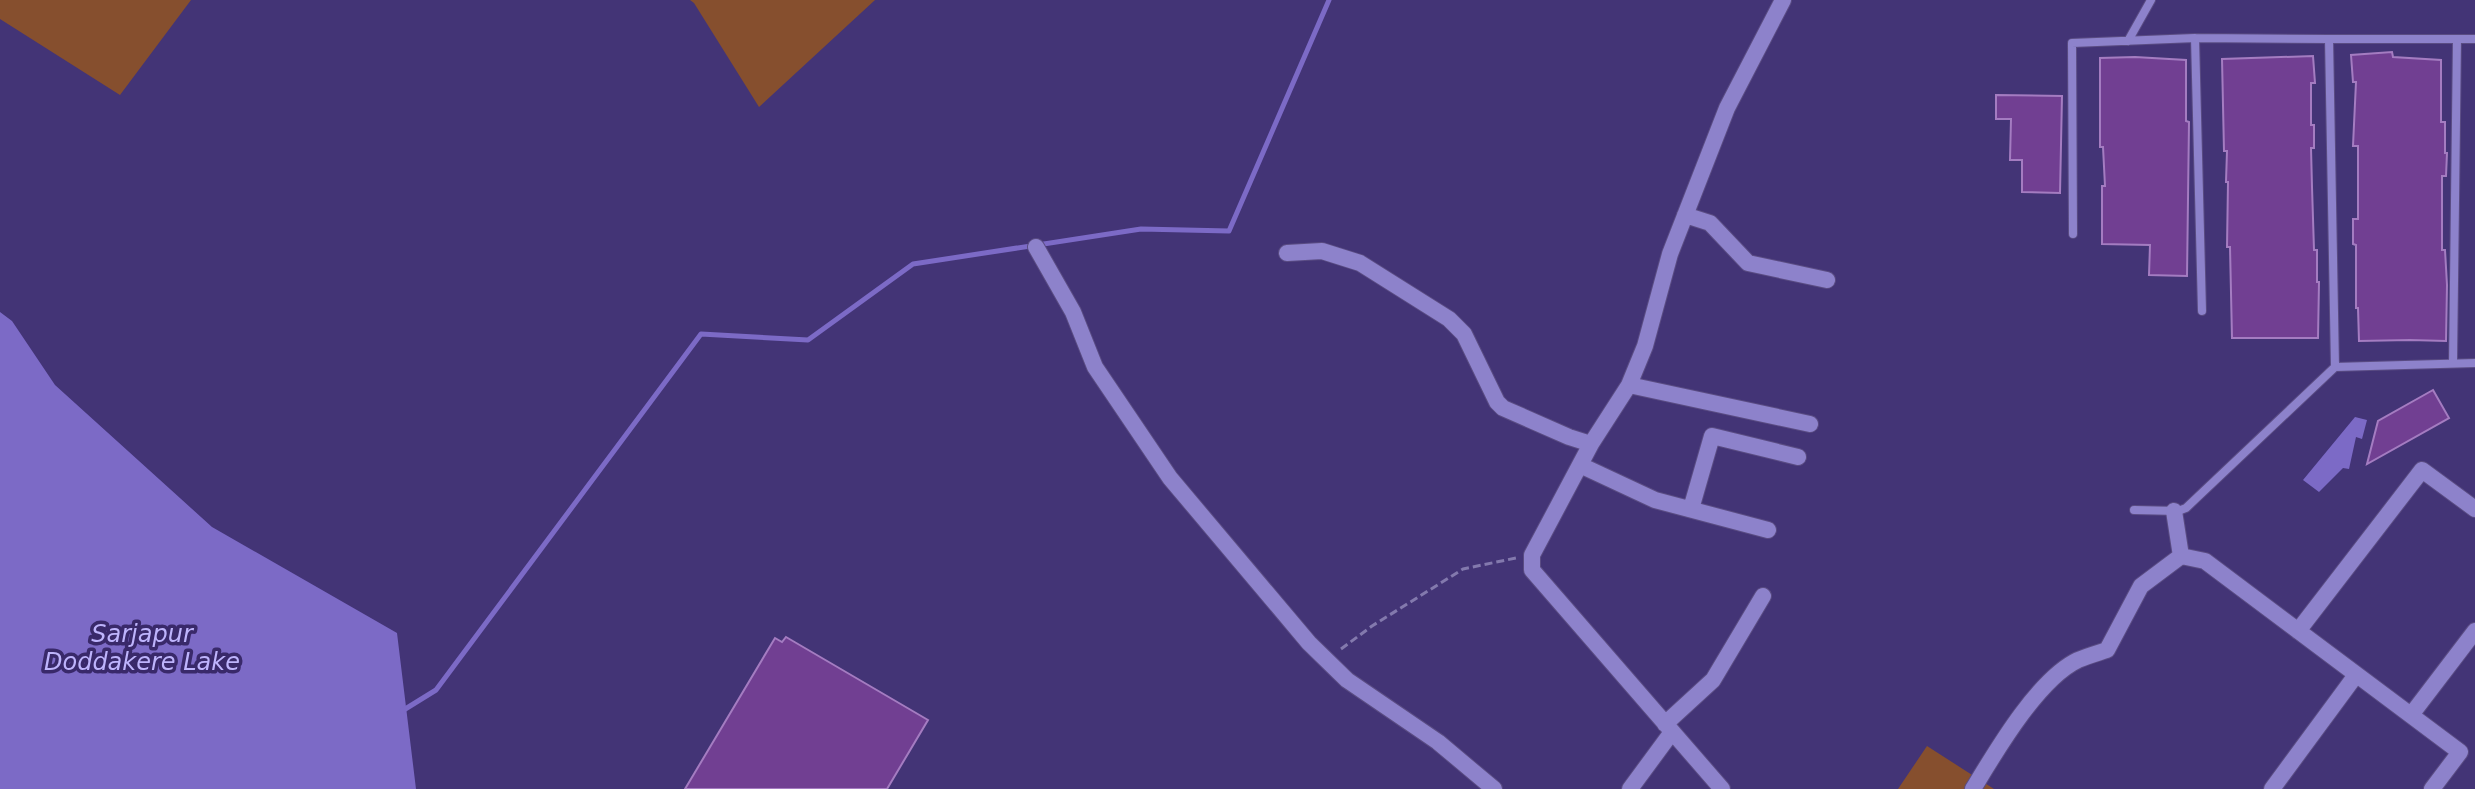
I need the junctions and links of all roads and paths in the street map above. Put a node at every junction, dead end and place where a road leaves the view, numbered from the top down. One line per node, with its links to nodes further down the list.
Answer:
1 (1783, 0): 8 (street)
2 (2151, 0): 7 (lane)
3 (2195, 38): 4 (lane); 7 (lane); 13 (lane)
4 (2329, 39): 5 (lane); 16 (lane)
5 (2457, 39): 6 (lane); 14 (lane)
6 (2475, 39)
7 (2128, 41): 9 (lane)
8 (1685, 215): 12 (street); 17 (street)
9 (2073, 234)
10 (1036, 247): 32 (street)
11 (1287, 253): 19 (street)
12 (1827, 280)
13 (2202, 311)
14 (2453, 363): 15 (lane); 16 (lane)
15 (2475, 363)
16 (2335, 367): 25 (lane)
17 (1629, 385): 18 (street); 19 (street)
18 (1810, 424)
19 (1591, 444): 21 (street)
20 (1798, 457): 22 (street)
21 (1580, 465): 22 (street); 27 (street)
22 (1691, 509): 26 (street)
23 (2475, 509): 30 (street)
24 (2134, 510): 25 (lane)
25 (2174, 511): 28 (street)
26 (1768, 530)
27 (1532, 555): 32 (path); 35 (street)
28 (2181, 556): 30 (street); 39 (street)
29 (1763, 596): 35 (street)
30 (2298, 631): 33 (street)
31 (2475, 631): 34 (street)
32 (1326, 660): 36 (street)
33 (2356, 675): 34 (street); 40 (street)
34 (2411, 715): 41 (street)
35 (1669, 728): 37 (street); 38 (street)
36 (1494, 789)
37 (1630, 789)
38 (1722, 789)
39 (1973, 789)
40 (2272, 789)
41 (2432, 789)

